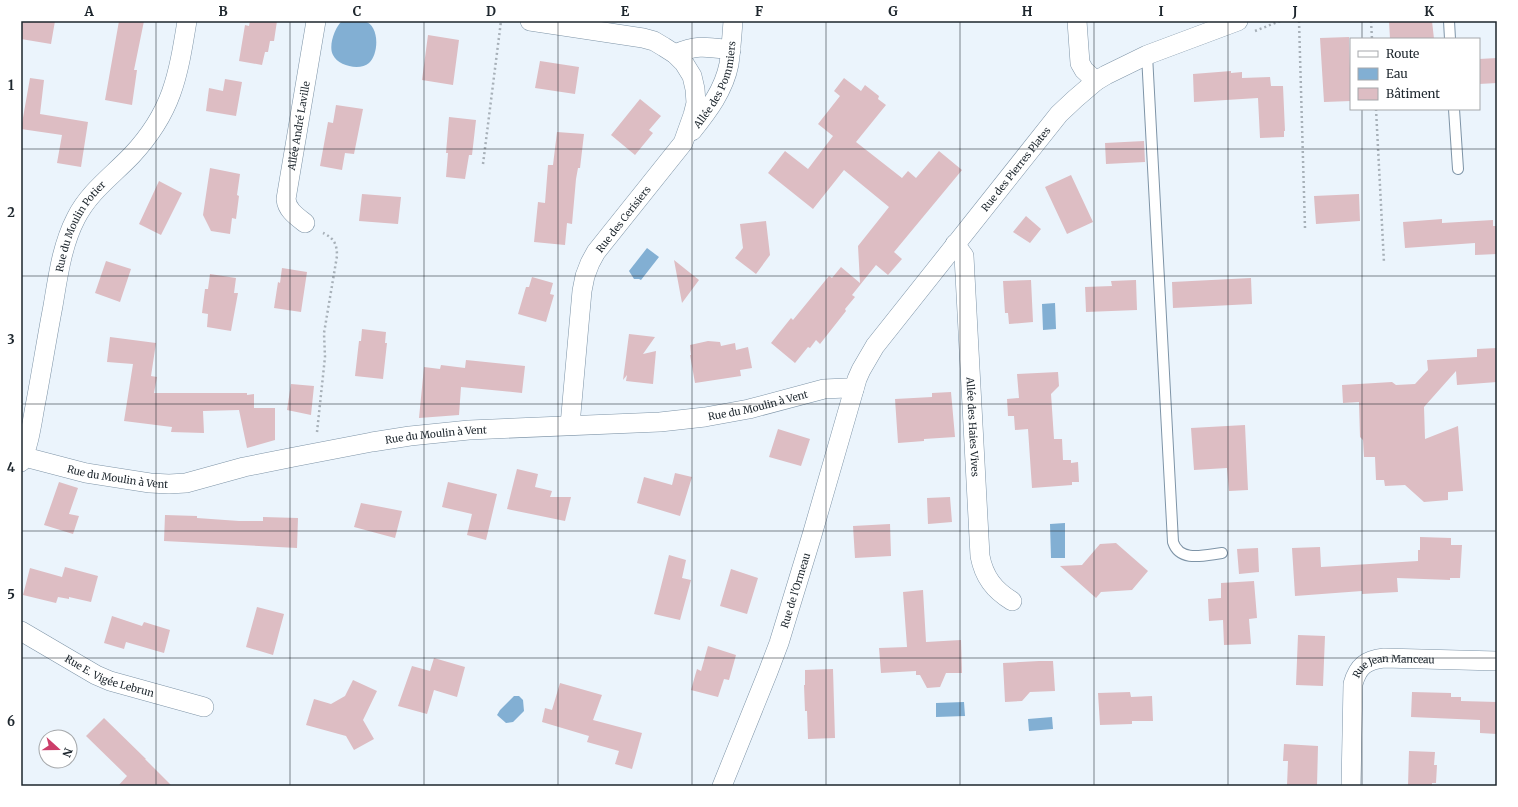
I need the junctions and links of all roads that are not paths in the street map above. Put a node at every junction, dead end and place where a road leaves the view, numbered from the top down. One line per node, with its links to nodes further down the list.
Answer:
1 (187, 21): 22 (street, Rue du Moulin Potier)
2 (316, 21): 18 (street, Allée André Laville)
3 (530, 21): 10 (street, Rue des Cerisiers)
4 (733, 21): 9 (street, Allée des Pommiers)
5 (1076, 21): 12 (street)
6 (1238, 21): 11 (street, Rue des Pierres Plates)
7 (1449, 21): 8 (lane)
8 (1450, 38)
9 (731, 50): 10 (street); 16 (street, Allée des Pommiers)
10 (674, 54): 16 (street, Rue des Cerisiers)
11 (1147, 55): 13 (street, Rue des Pierres Plates); 23 (lane)
12 (1080, 62): 13 (street); 14 (street)
13 (1096, 81): 14 (street, Rue des Pierres Plates)
14 (1075, 98): 19 (street, Rue des Pierres Plates)
15 (1454, 110): 17 (lane)
16 (684, 143): 21 (street, Rue des Cerisiers)
17 (1458, 169)
18 (305, 223)
19 (955, 244): 20 (street, Rue des Pierres Plates); 24 (street, Allée des Haies Vives)
20 (854, 390): 21 (street, Rue du Moulin à Vent); 28 (street, Rue de l'Ormeau)
21 (570, 425): 22 (street, Rue du Moulin à Vent)
22 (22, 459)
23 (1222, 553)
24 (1012, 601)
25 (21, 631): 27 (street, Rue E. Vigée Lebrun)
26 (1497, 661): 29 (street, Rue Jean Manceau)
27 (204, 707)
28 (722, 786)
29 (1351, 786)

